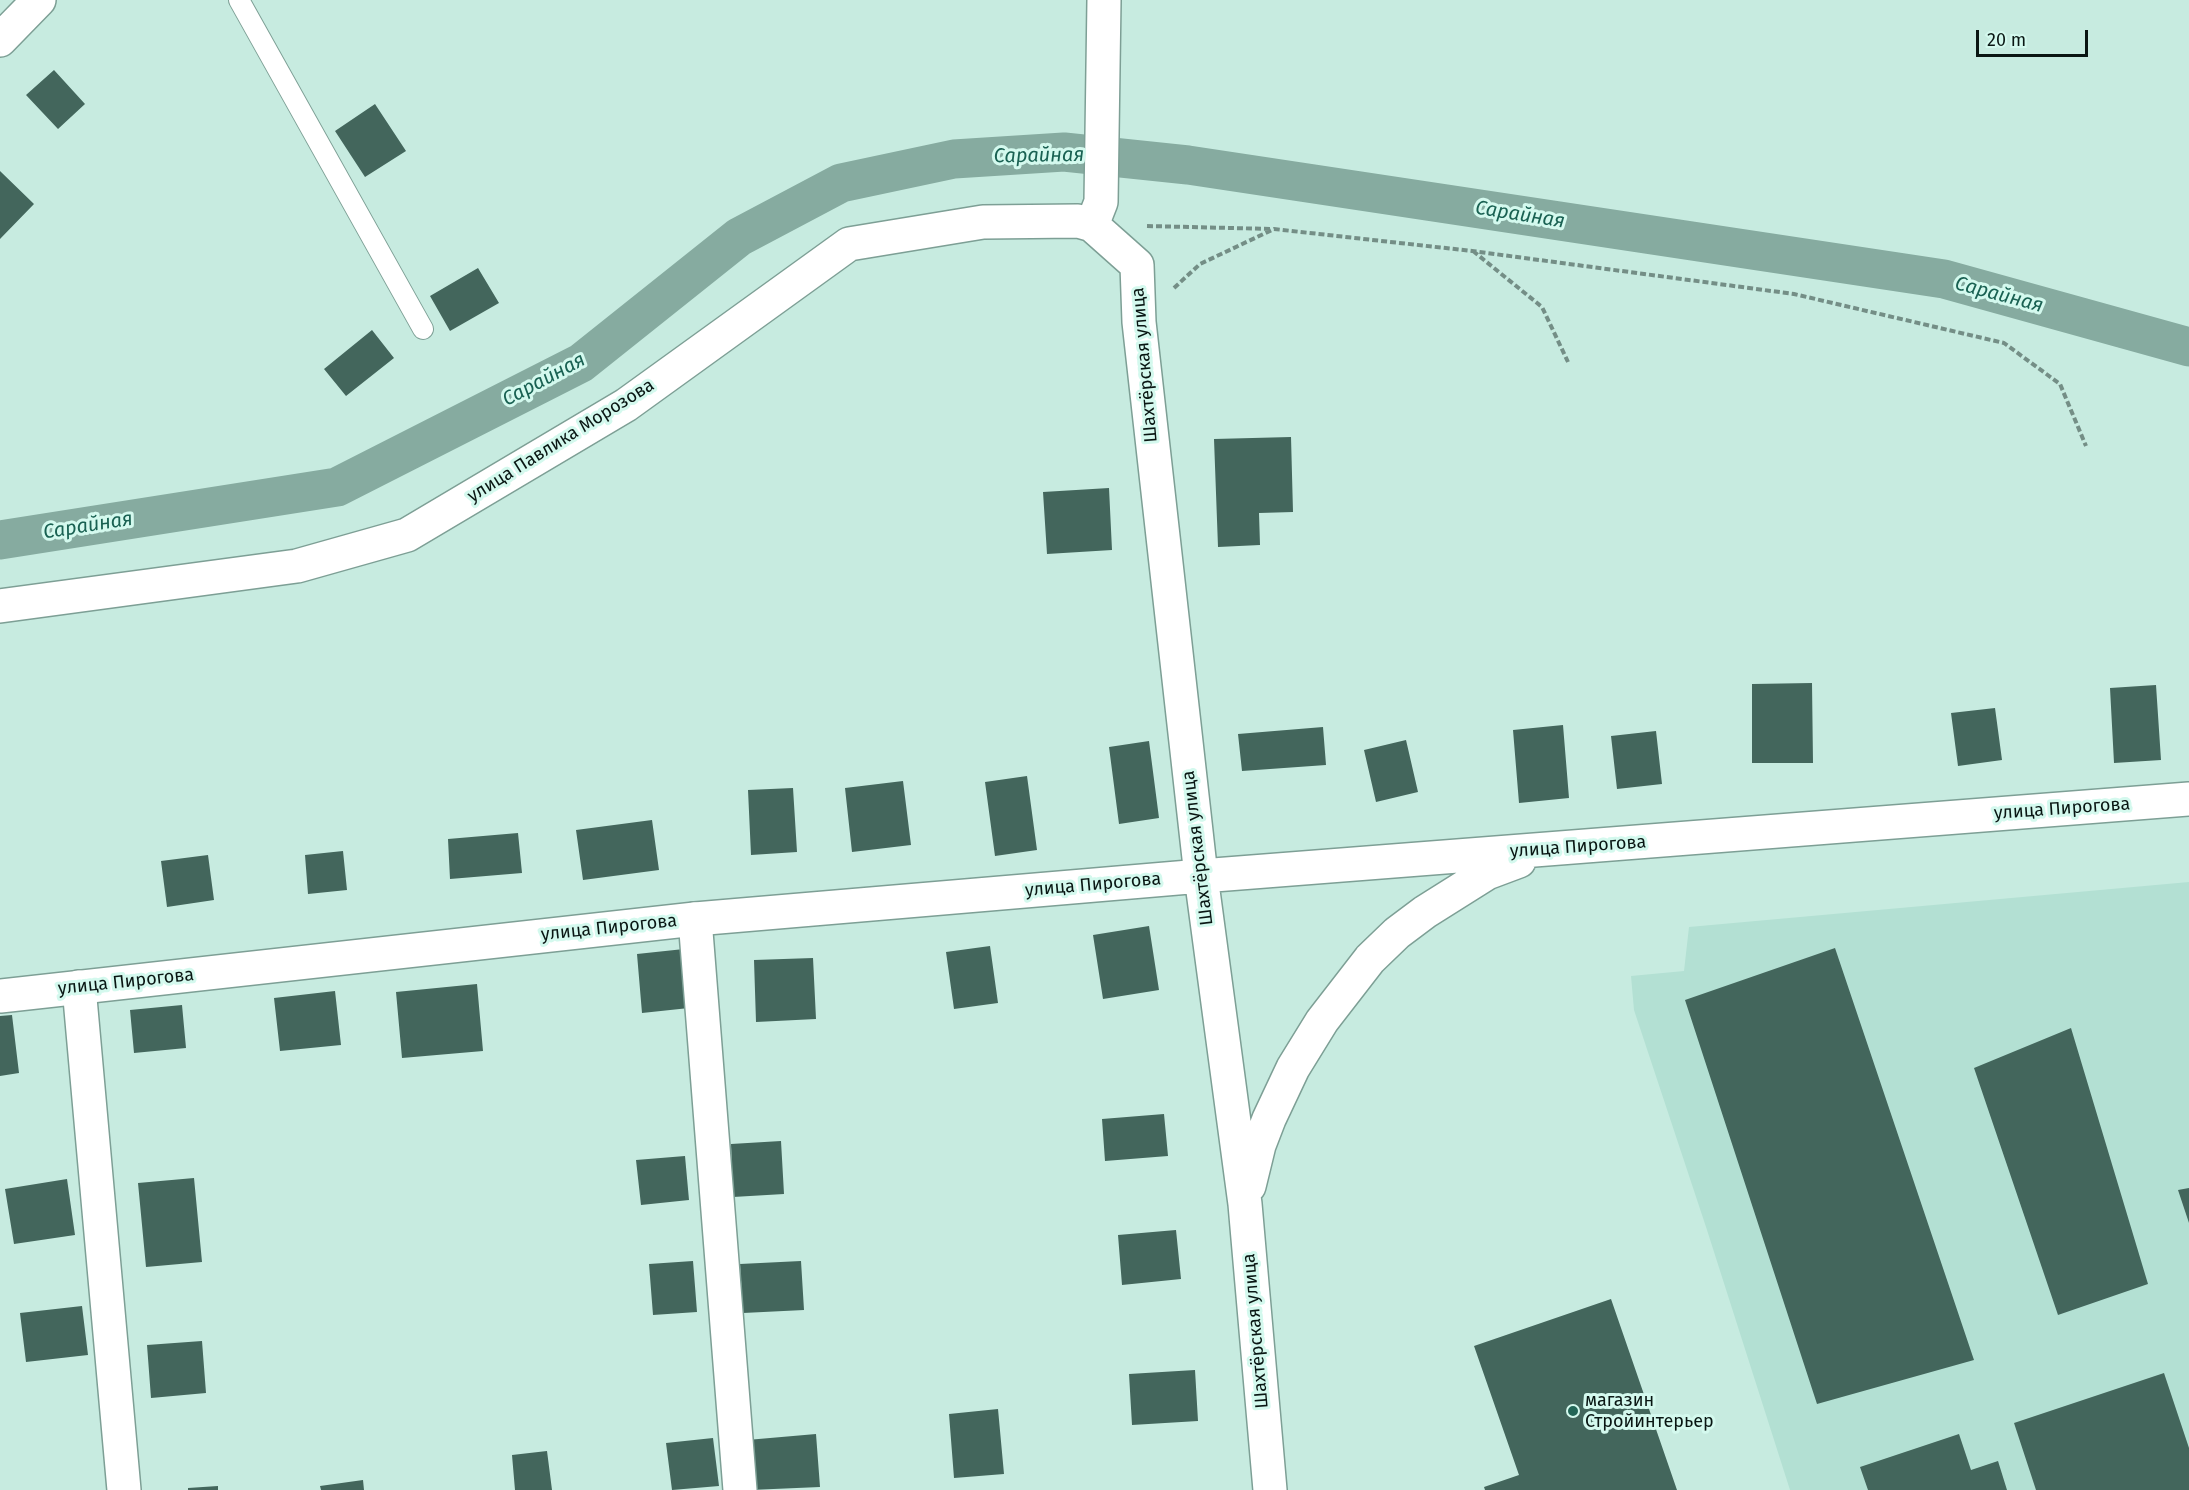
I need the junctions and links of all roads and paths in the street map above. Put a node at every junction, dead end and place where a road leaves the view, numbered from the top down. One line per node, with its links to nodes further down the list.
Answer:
1 (39, 0): 4 (street)
2 (238, 0): 9 (lane)
3 (1104, 0): 5 (street)
4 (0, 40)
5 (1097, 213): 6 (path); 8 (street, Шахтёрская улица); 12 (street, улица Павлика Морозова)
6 (1274, 229): 7 (path); 8 (path)
7 (1472, 250): 10 (path); 11 (path)
8 (1139, 322): 15 (street, Шахтёрская улица)
9 (423, 329)
10 (1568, 362)
11 (2086, 446)
12 (0, 606)
13 (2189, 799): 14 (street, улица Пирогова)
14 (1552, 849): 15 (street, улица Пирогова); 19 (street)
15 (1201, 876): 16 (street, улица Пирогова); 19 (street, Шахтёрская улица)
16 (695, 919): 17 (street, улица Пирогова); 21 (street)
17 (79, 987): 18 (street, улица Пирогова); 20 (street)
18 (0, 996)
19 (1245, 1204): 22 (street, Шахтёрская улица)
20 (124, 1490)
21 (740, 1490)
22 (1270, 1490)

